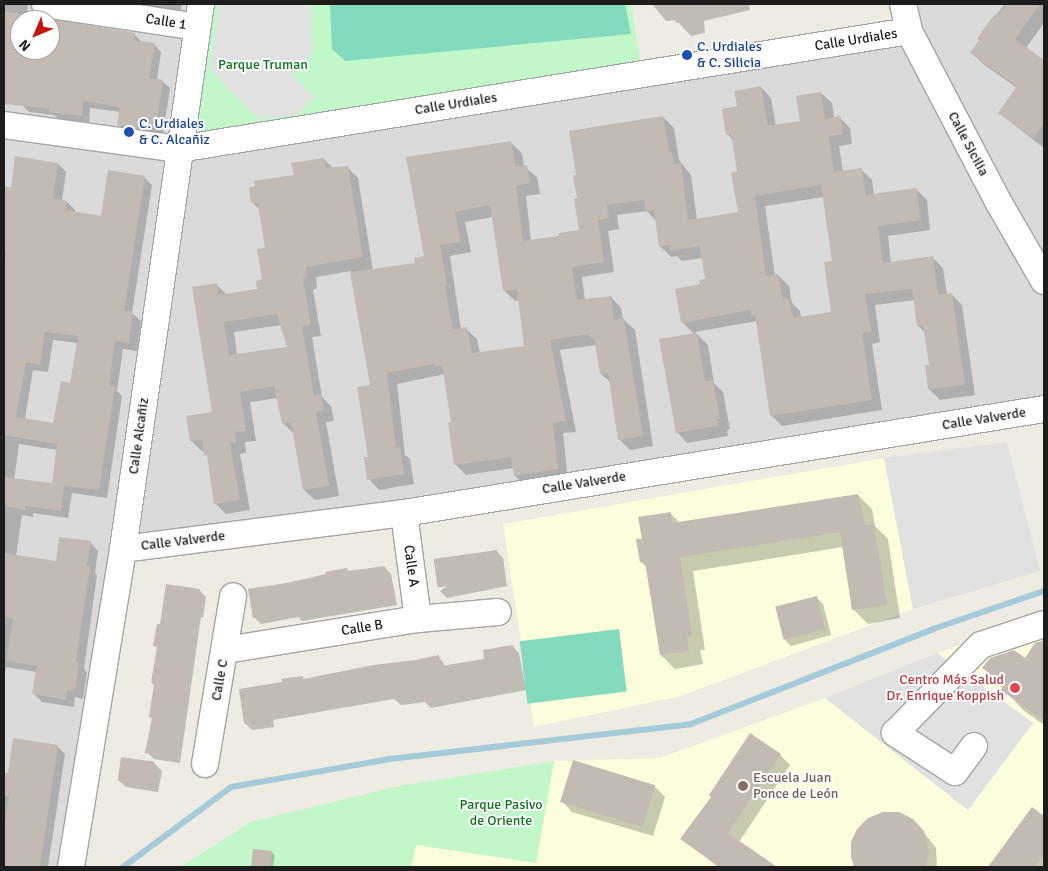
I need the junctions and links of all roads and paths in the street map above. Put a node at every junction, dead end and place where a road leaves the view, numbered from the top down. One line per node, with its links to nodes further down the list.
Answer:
1 (45, 4): 3 (street, Calle 1)
2 (903, 4): 4 (street, Calle Sicilia)
3 (199, 15): 6 (street, Calle Alcañiz)
4 (909, 31): 6 (street, Calle Urdiales); 7 (street, Calle Sicilia)
5 (4, 125): 6 (street, Calle Urdiales)
6 (178, 149): 10 (street, Calle Alcañiz)
7 (1044, 281)
8 (1044, 410): 9 (street, Calle Valverde)
9 (404, 512): 10 (street, Calle Valverde); 13 (street, Calle A)
10 (123, 549): 18 (street, Calle Alcañiz)
11 (233, 596): 15 (street, Calle C)
12 (498, 612): 13 (street, Calle B)
13 (418, 619): 15 (street, Calle B)
14 (1044, 624): 16 (street)
15 (226, 650): 17 (street, Calle C)
16 (974, 746)
17 (205, 764)
18 (71, 867)

